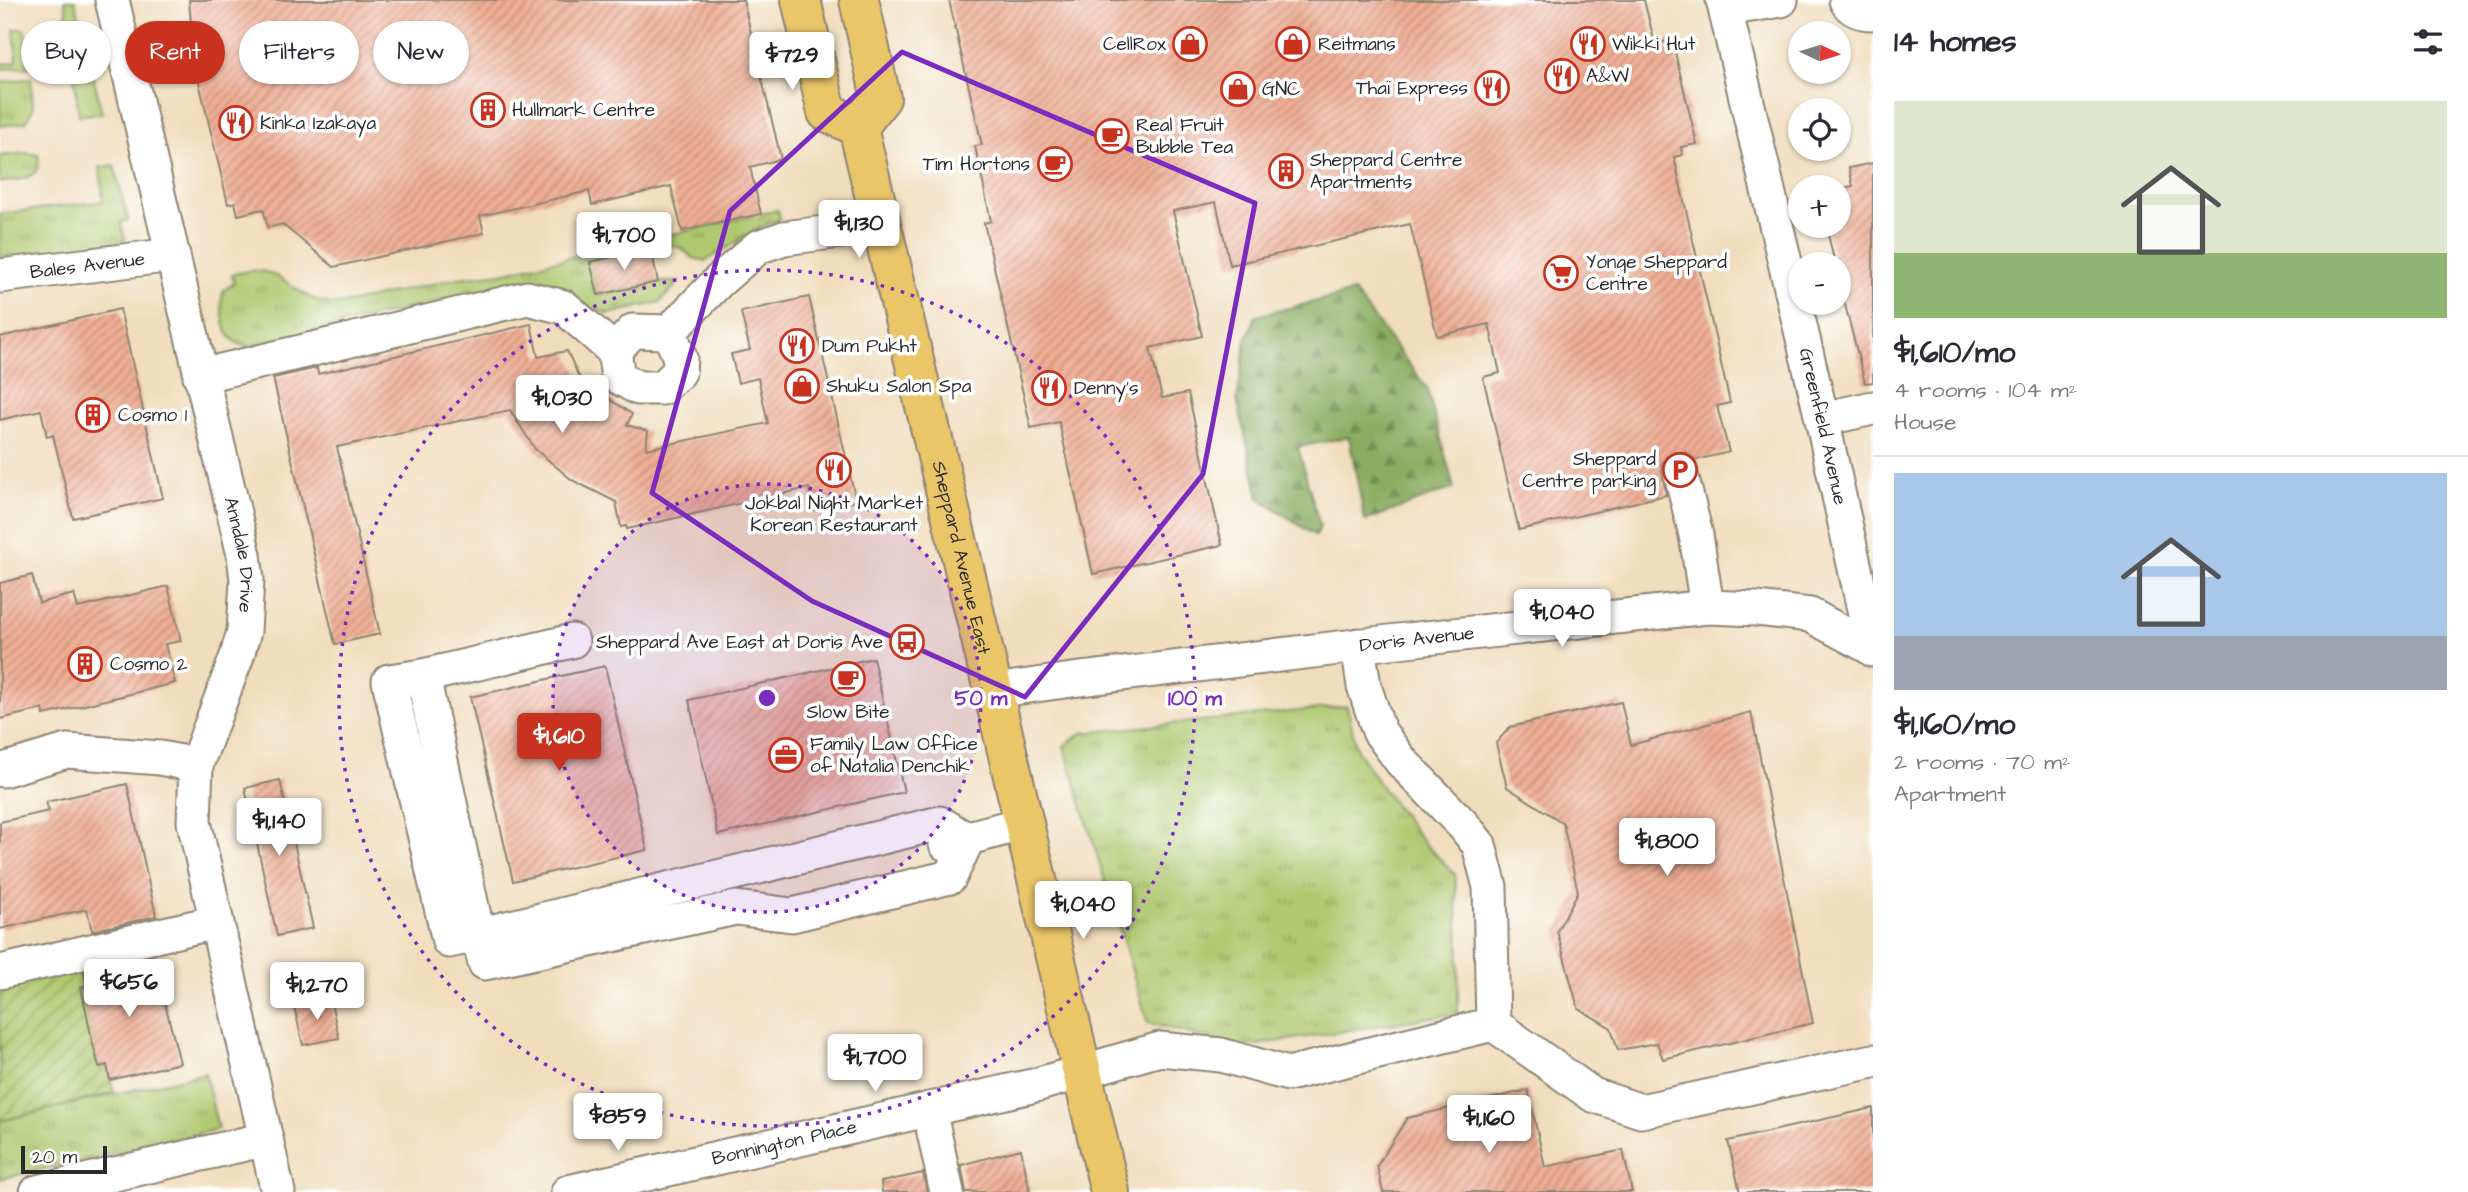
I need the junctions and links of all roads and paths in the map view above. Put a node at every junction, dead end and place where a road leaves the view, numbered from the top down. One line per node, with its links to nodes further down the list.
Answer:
1 (112, 0): 10 (street, Anndale Drive)
2 (801, 0): 8 (main road)
3 (859, 0): 8 (main road)
4 (1781, 0): 6 (street)
5 (1846, 0): 7 (street)
6 (1724, 4): 16 (street, Greenfield Avenue)
7 (1873, 12)
8 (858, 127): 9 (main road, Sheppard Avenue East)
9 (881, 226): 12 (street); 22 (main road, Sheppard Avenue East)
10 (173, 255): 11 (street, Bales Avenue); 14 (street, Anndale Drive)
11 (0, 276)
12 (669, 332): 13 (street); 13 (street)
13 (614, 351): 14 (street)
14 (200, 376): 23 (street, Anndale Drive)
15 (1873, 408): 16 (street)
16 (1822, 419): 21 (street, Greenfield Avenue)
17 (1679, 470): 18 (street)
18 (1707, 607): 20 (street, Doris Avenue); 21 (street, Doris Avenue)
19 (572, 641): 31 (street)
20 (1358, 645): 22 (street, Doris Avenue); 33 (street)
21 (1873, 649)
22 (993, 691): 25 (main road, Sheppard Avenue East)
23 (196, 765): 24 (street); 30 (street, Anndale Drive)
24 (1, 775)
25 (1025, 823): 26 (street); 35 (main road, Sheppard Avenue East)
26 (967, 840): 27 (street); 28 (street); 29 (street)
27 (818, 871)
28 (727, 875): 29 (street); 31 (street)
29 (736, 908): 31 (street)
30 (216, 922): 32 (street); 37 (street, Anndale Drive)
31 (478, 935)
32 (0, 972)
33 (1493, 1024): 34 (street); 35 (street, Bonnington Place)
34 (1873, 1061)
35 (1083, 1072): 36 (street, Bonnington Place); 43 (main road, Sheppard Avenue East)
36 (929, 1109): 38 (street, Bonnington Place); 42 (street)
37 (266, 1139): 39 (street); 40 (street, Anndale Drive)
38 (683, 1179): 41 (street, Bonnington Place)
39 (37, 1192)
40 (278, 1192)
41 (568, 1192)
42 (947, 1192)
43 (1110, 1192)

